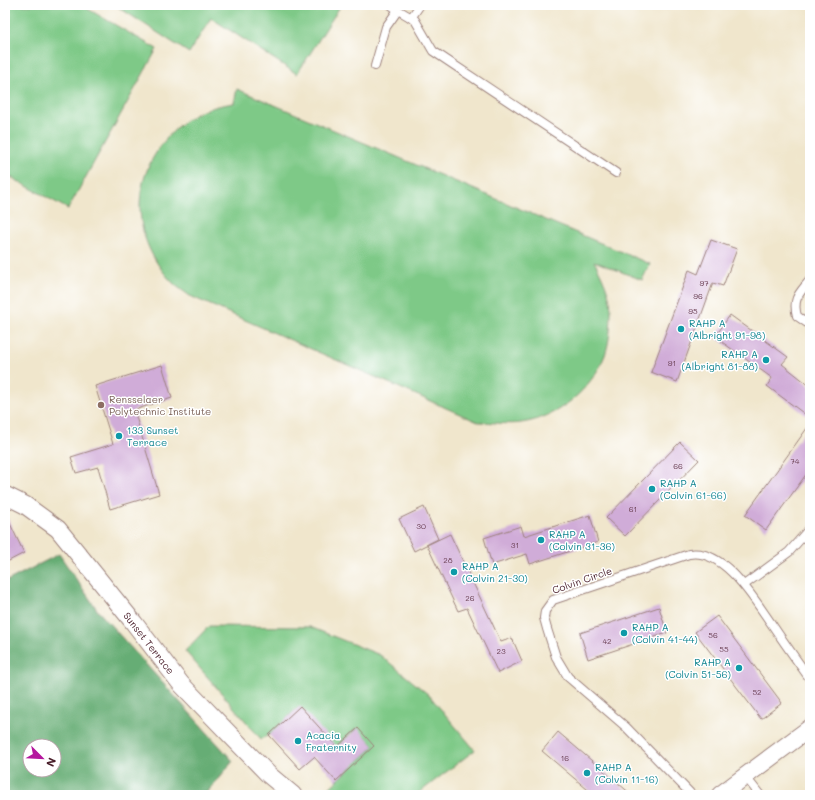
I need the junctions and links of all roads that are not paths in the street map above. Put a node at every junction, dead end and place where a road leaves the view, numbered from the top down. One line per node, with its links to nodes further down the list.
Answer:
1 (391, 5): 3 (lane)
2 (420, 5): 4 (lane)
3 (398, 10): 4 (lane); 5 (lane)
4 (411, 18): 6 (lane)
5 (375, 66)
6 (616, 173)
7 (810, 280): 8 (lane)
8 (810, 325)
9 (5, 495): 15 (street, Sunset Terrace)
10 (810, 528): 11 (lane)
11 (744, 585): 12 (lane, Colvin Circle); 16 (lane, Colvin Circle)
12 (810, 679)
13 (810, 728): 14 (street)
14 (745, 776): 17 (street); 18 (lane)
15 (293, 795)
16 (692, 795)
17 (720, 795)
18 (760, 795)

